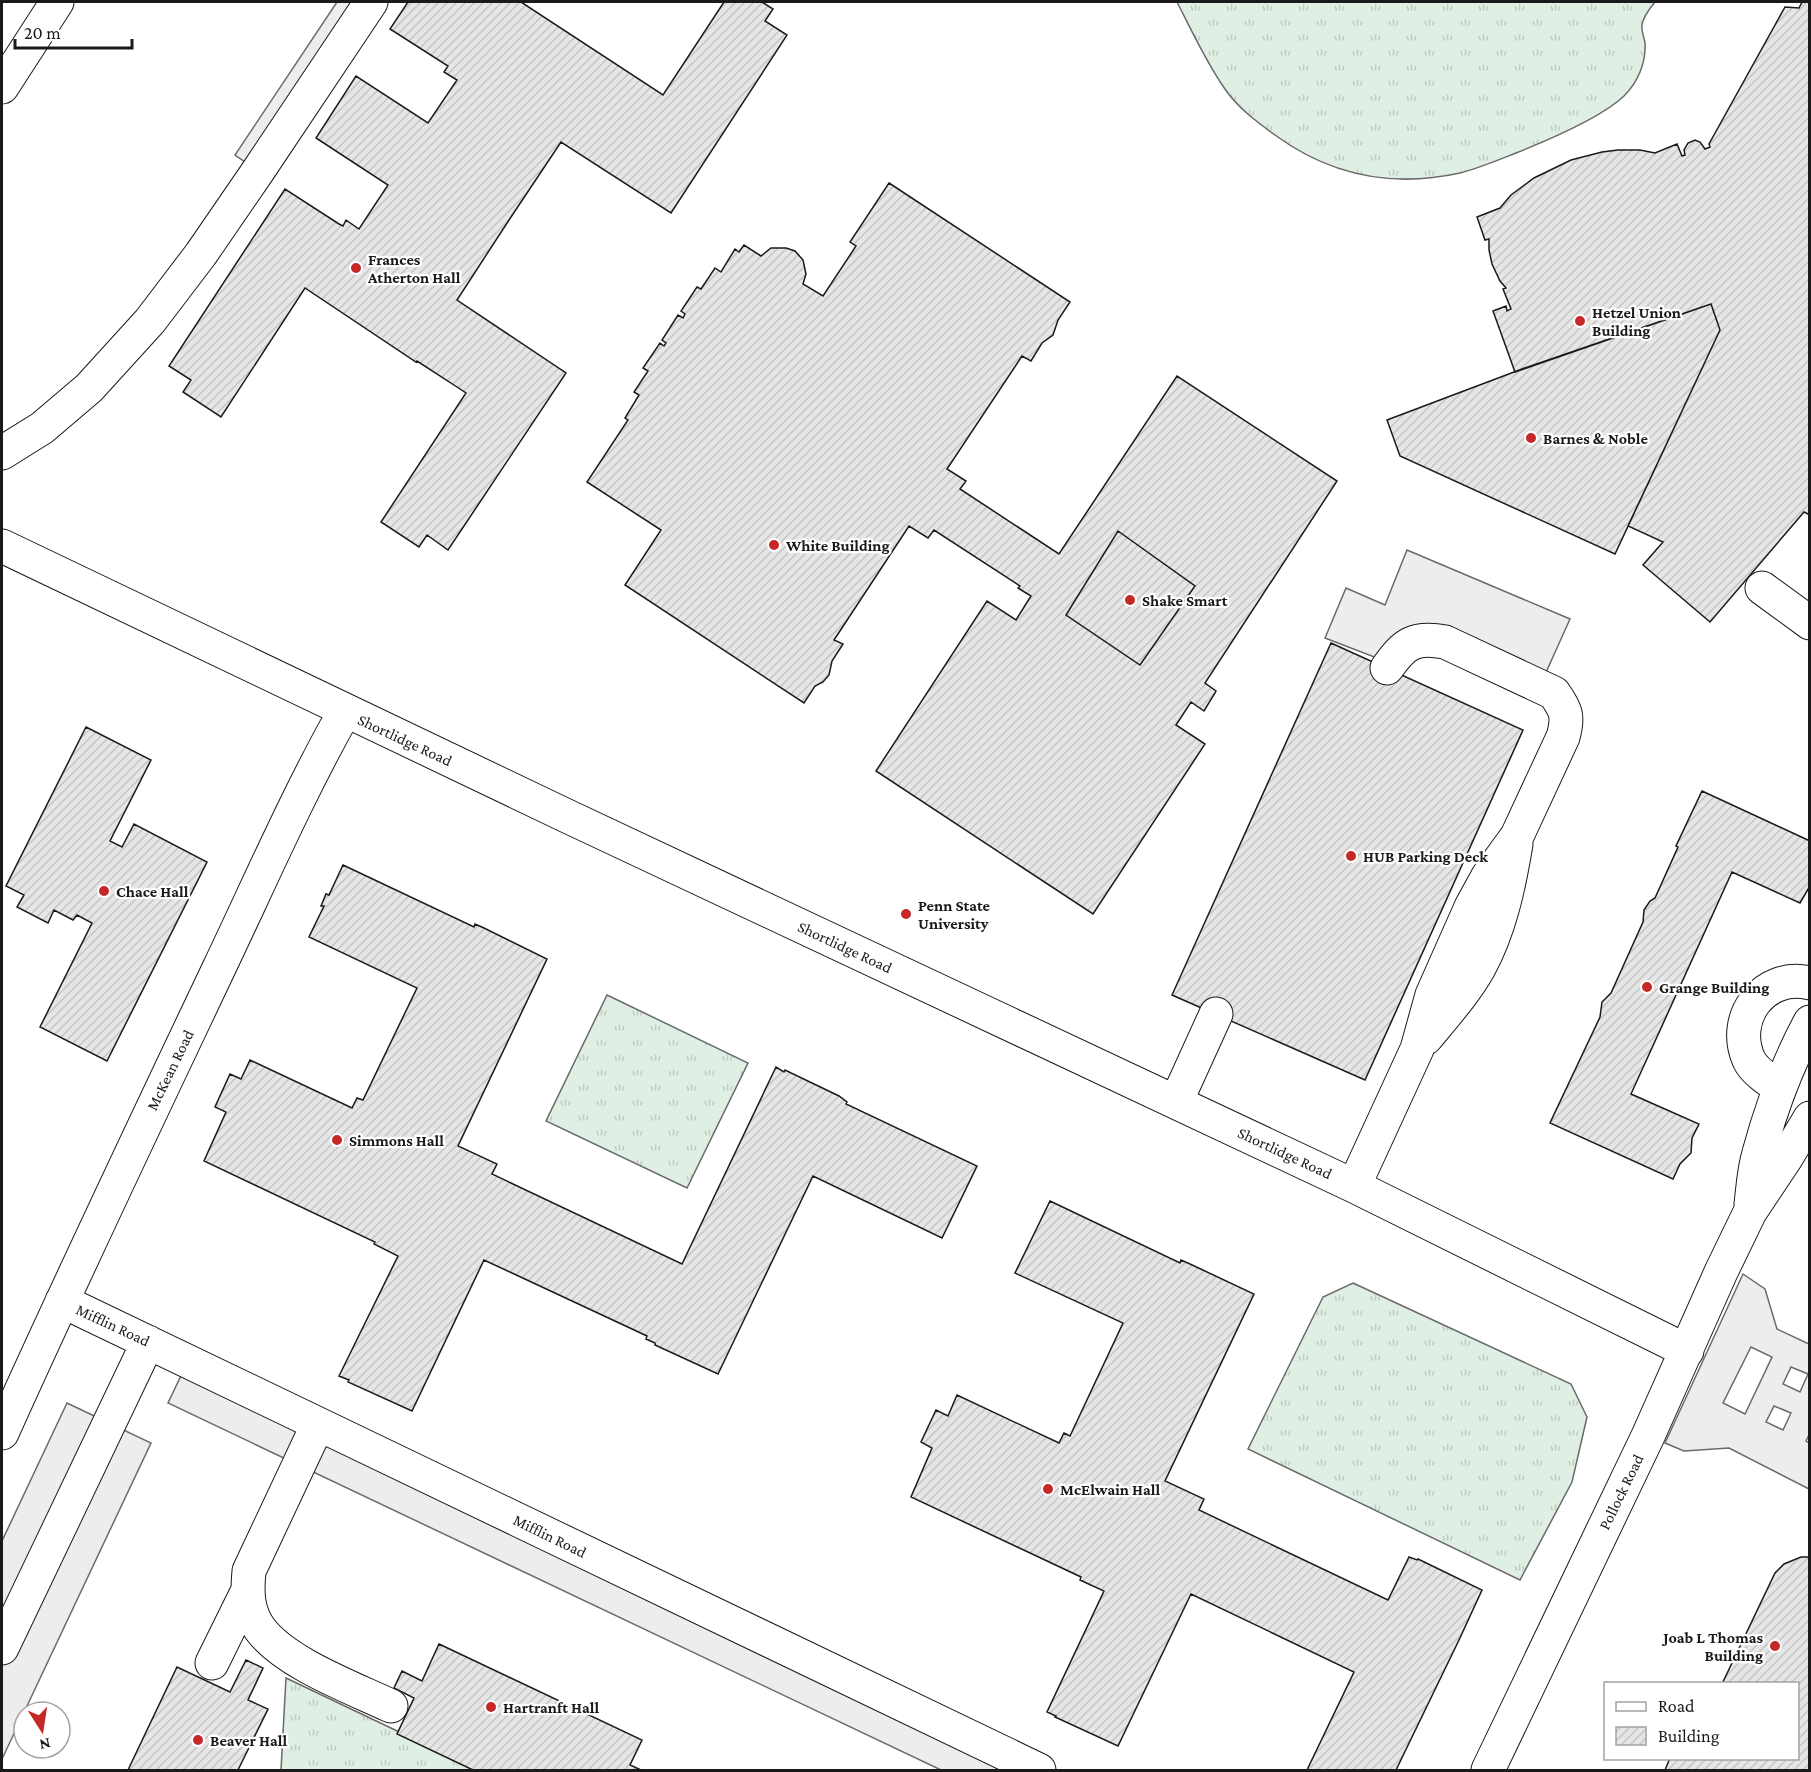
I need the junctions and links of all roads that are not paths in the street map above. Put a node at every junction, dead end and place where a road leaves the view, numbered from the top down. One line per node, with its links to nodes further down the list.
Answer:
1 (54, 2): 3 (street)
2 (371, 2): 4 (street)
3 (2, 87)
4 (2, 453)
5 (2, 546): 9 (street, Shortlidge Road)
6 (1762, 588): 7 (street)
7 (1809, 623)
8 (1387, 668): 16 (street)
9 (345, 711): 14 (street, Shortlidge Road); 18 (street, McKean Road)
10 (1809, 983): 13 (street)
11 (1216, 1014): 14 (street)
12 (1809, 1022): 13 (street, Pollock Road)
13 (1780, 1088): 17 (street, Pollock Road)
14 (1176, 1102): 16 (street, Shortlidge Road)
15 (1809, 1118): 17 (street, Pollock Road)
16 (1354, 1186): 20 (street, Shortlidge Road)
17 (1750, 1212): 20 (street, Pollock Road)
18 (62, 1301): 19 (street, Mifflin Road); 22 (street, McKean Road)
19 (148, 1342): 21 (street, Mifflin Road); 24 (street)
20 (1686, 1351): 28 (street, Pollock Road)
21 (318, 1424): 23 (street); 27 (street, Mifflin Road)
22 (2, 1433)
23 (247, 1592): 25 (street); 26 (street)
24 (2, 1648)
25 (212, 1663)
26 (391, 1706)
27 (1039, 1770)
28 (1488, 1770)

